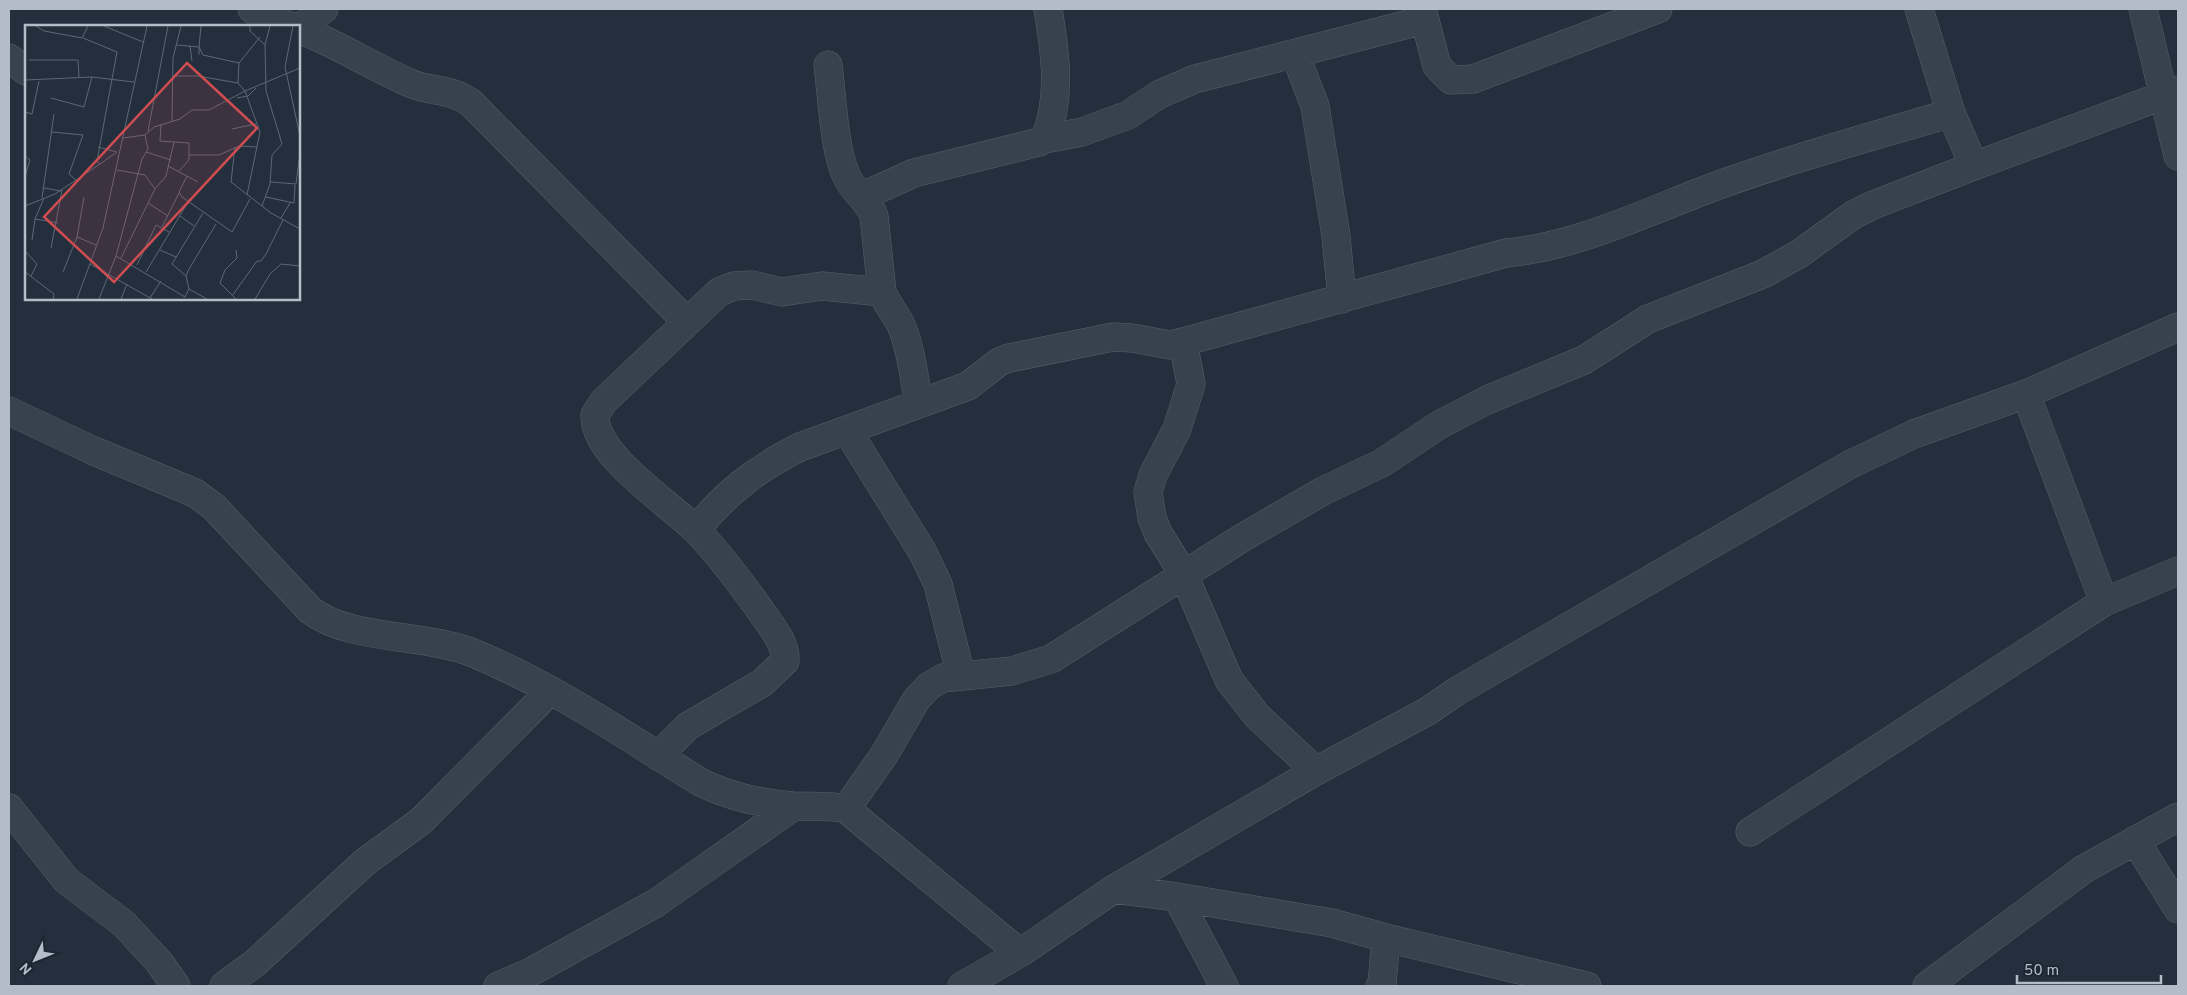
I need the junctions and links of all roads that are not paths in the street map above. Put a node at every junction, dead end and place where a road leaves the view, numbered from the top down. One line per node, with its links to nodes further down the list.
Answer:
1 (252, 9): 8 (street)
2 (324, 9): 9 (street)
3 (1048, 9): 17 (street)
4 (1658, 9): 7 (street)
5 (1919, 9): 16 (street)
6 (2143, 9): 15 (street)
7 (1423, 14): 11 (street)
8 (287, 25)
9 (300, 28)
10 (300, 29): 23 (street)
11 (1295, 54): 17 (street); 22 (street)
12 (9, 58): 14 (street)
13 (828, 65): 20 (street)
14 (25, 70)
15 (2172, 93): 18 (street); 19 (street)
16 (1952, 113): 19 (street); 22 (street)
17 (1045, 139): 20 (street)
18 (2178, 156)
19 (1974, 166): 32 (street)
20 (863, 196): 21 (street)
21 (882, 292): 23 (street); 27 (street)
22 (1342, 299): 25 (street)
23 (687, 322): 30 (street)
24 (2178, 327): 26 (street)
25 (1183, 342): 27 (street); 32 (street)
26 (2026, 394): 33 (street); 37 (street)
27 (919, 404): 29 (street)
28 (9, 412): 35 (street)
29 (847, 430): 30 (street); 34 (street)
30 (696, 530): 36 (street)
31 (2178, 571): 33 (street)
32 (1184, 575): 34 (street); 37 (street)
33 (2104, 602): 42 (street)
34 (961, 676): 40 (street)
35 (550, 691): 36 (street); 50 (street)
36 (658, 756): 38 (street)
37 (1316, 771): 44 (street)
38 (794, 806): 40 (street); 51 (street)
39 (9, 808): 49 (street)
40 (846, 809): 48 (street)
41 (2178, 817): 43 (street)
42 (1750, 832)
43 (2135, 840): 46 (street); 56 (street)
44 (1114, 890): 45 (street); 48 (street)
45 (1177, 897): 47 (street); 53 (street)
46 (2178, 909)
47 (1386, 938): 54 (street); 55 (street)
48 (1020, 953): 52 (street)
49 (176, 986)
50 (224, 986)
51 (498, 986)
52 (962, 986)
53 (1224, 986)
54 (1380, 986)
55 (1587, 986)
56 (1927, 986)

